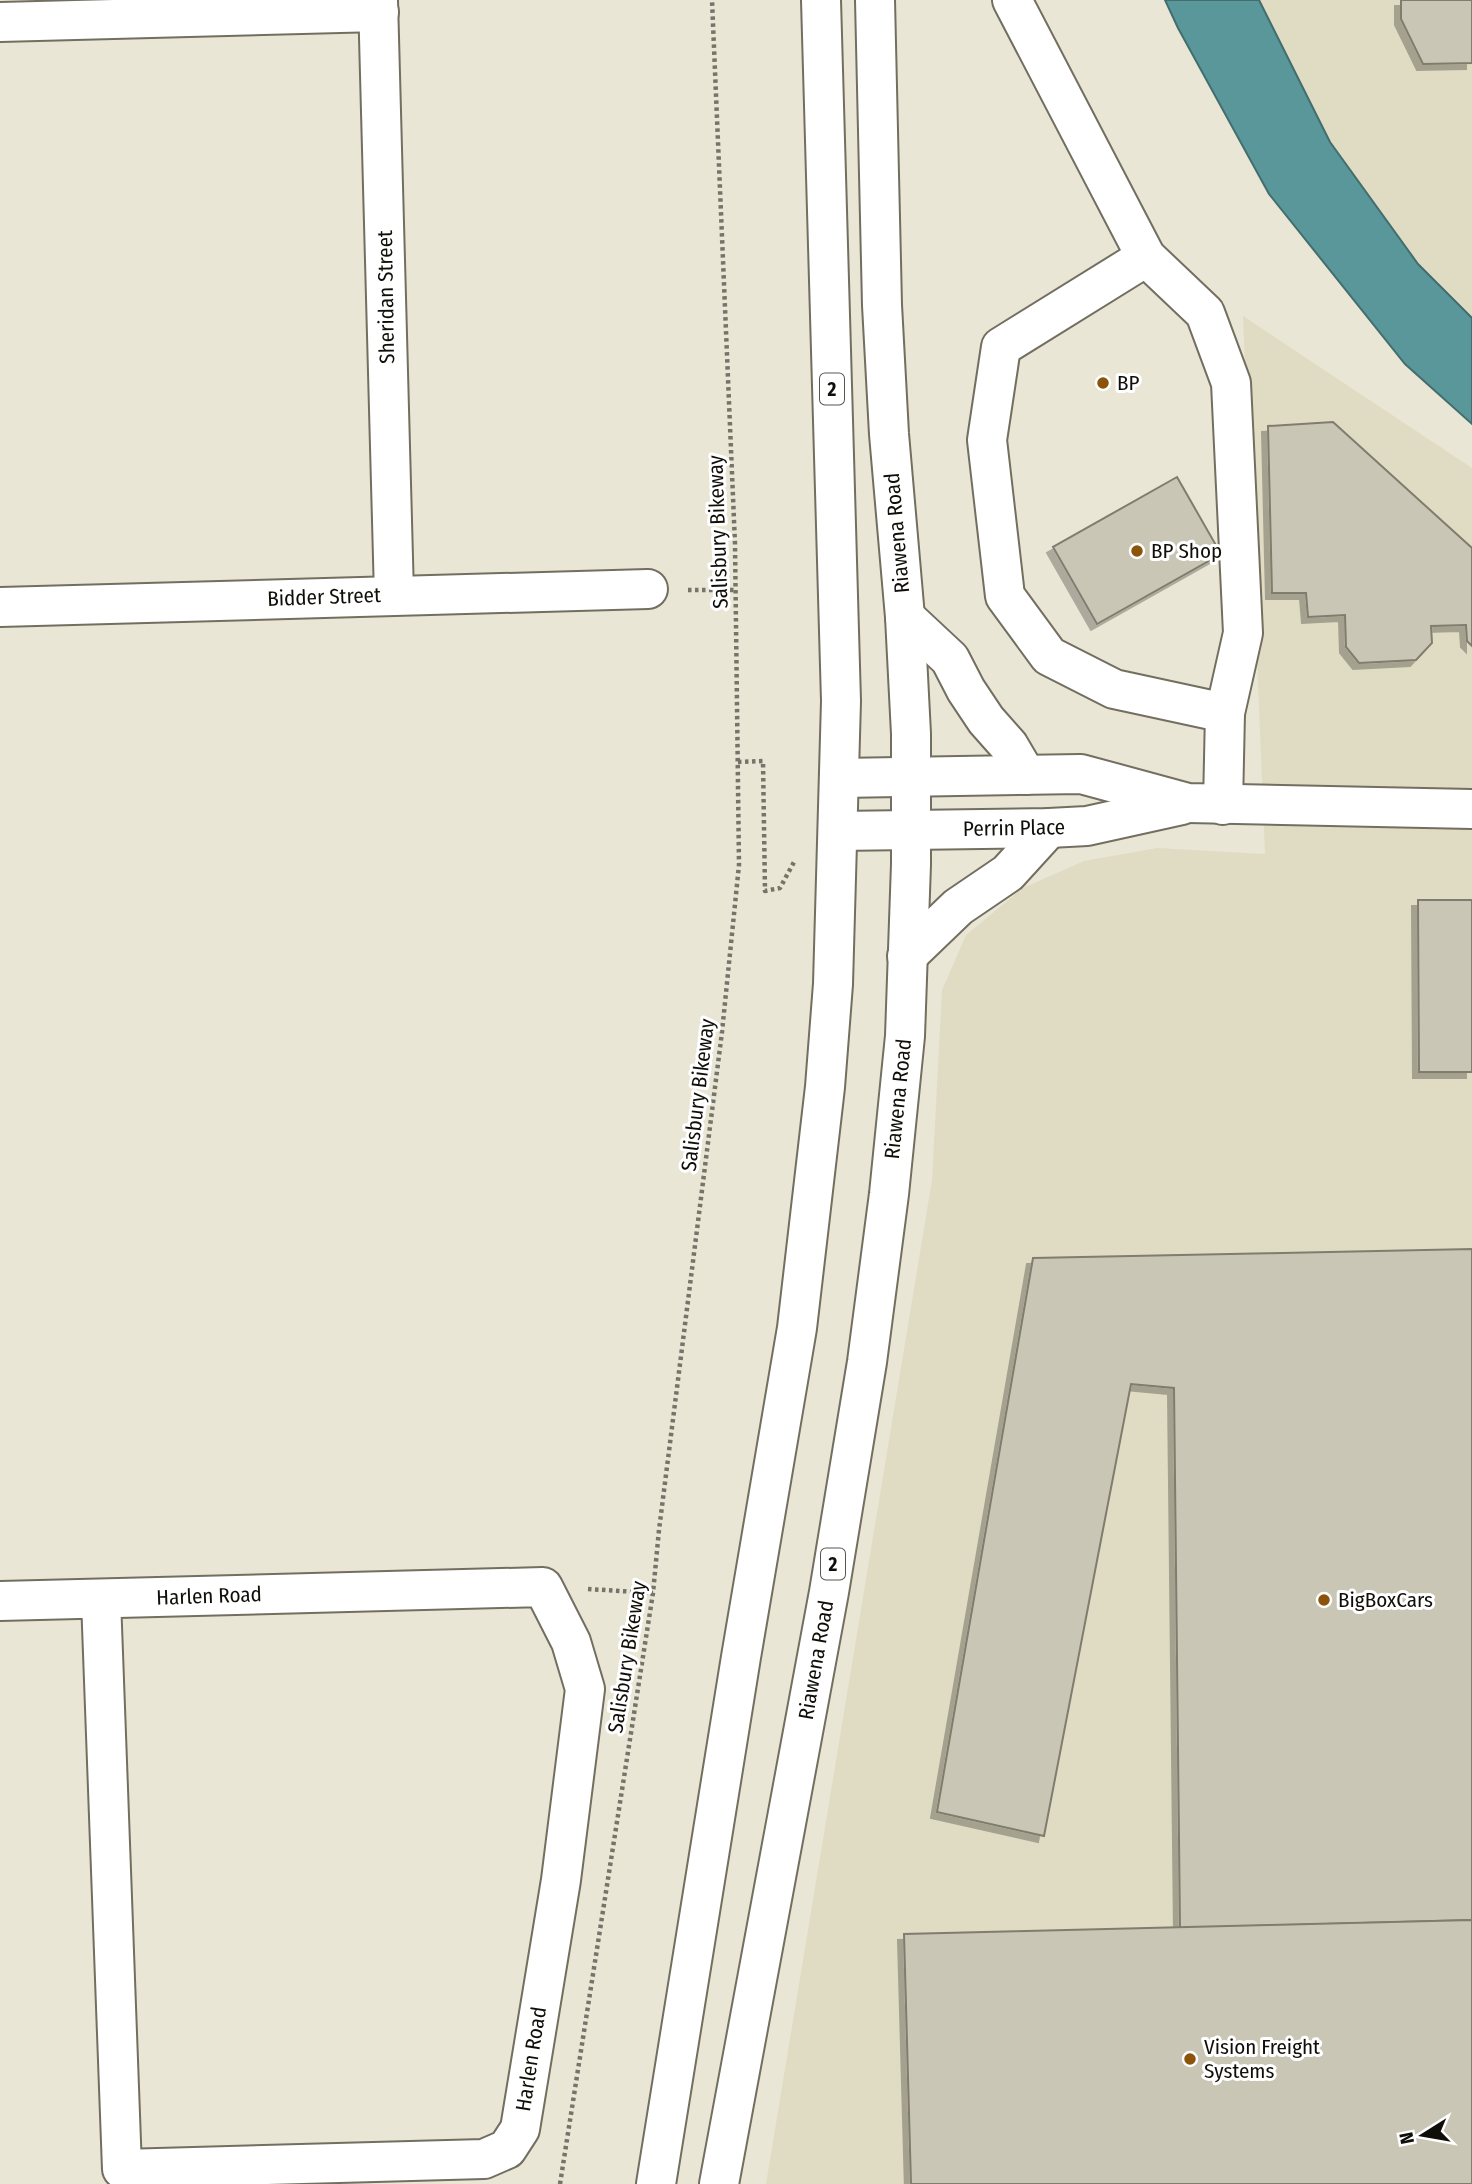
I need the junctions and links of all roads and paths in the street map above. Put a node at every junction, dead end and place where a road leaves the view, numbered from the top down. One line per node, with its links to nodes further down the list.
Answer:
1 (712, 0): 9 (path, Salisbury Bikeway)
2 (821, 0): 16 (main road, 2)
3 (875, 0): 12 (main road, Riawena Road / 2)
4 (1012, 0): 7 (main road)
5 (378, 6): 6 (main road); 10 (main road, Sheridan Street)
6 (0, 22)
7 (1146, 257): 13 (main road); 13 (main road)
8 (648, 589): 9 (path); 10 (main road, Bidder Street)
9 (736, 590): 14 (path, Salisbury Bikeway)
10 (394, 595): 11 (main road, Bidder Street)
11 (0, 607)
12 (905, 617): 15 (main road); 17 (main road, Riawena Road / 2)
13 (1226, 713): 18 (main road)
14 (738, 762): 23 (path); 26 (path, Salisbury Bikeway)
15 (1026, 775): 17 (main road, Perrin Place); 18 (main road, Perrin Place)
16 (840, 778): 17 (main road, Perrin Place); 21 (main road, 2)
17 (912, 779): 22 (main road, Riawena Road / 2)
18 (1205, 804): 19 (main road, Perrin Place); 20 (main road, Perrin Place)
19 (1472, 809)
20 (1049, 828): 22 (main road, Perrin Place); 24 (main road)
21 (838, 831): 22 (main road, Perrin Place); 30 (main road, 2)
22 (911, 831): 24 (main road, Riawena Road / 2)
23 (808, 862)
24 (907, 956): 31 (main road, Riawena Road / 2)
25 (543, 1587): 26 (path); 27 (main road, Harlen Road); 27 (main road, Harlen Road)
26 (653, 1592): 29 (path, Salisbury Bikeway)
27 (101, 1599): 28 (main road, Harlen Road)
28 (0, 1601)
29 (560, 2184)
30 (656, 2184)
31 (719, 2184)

